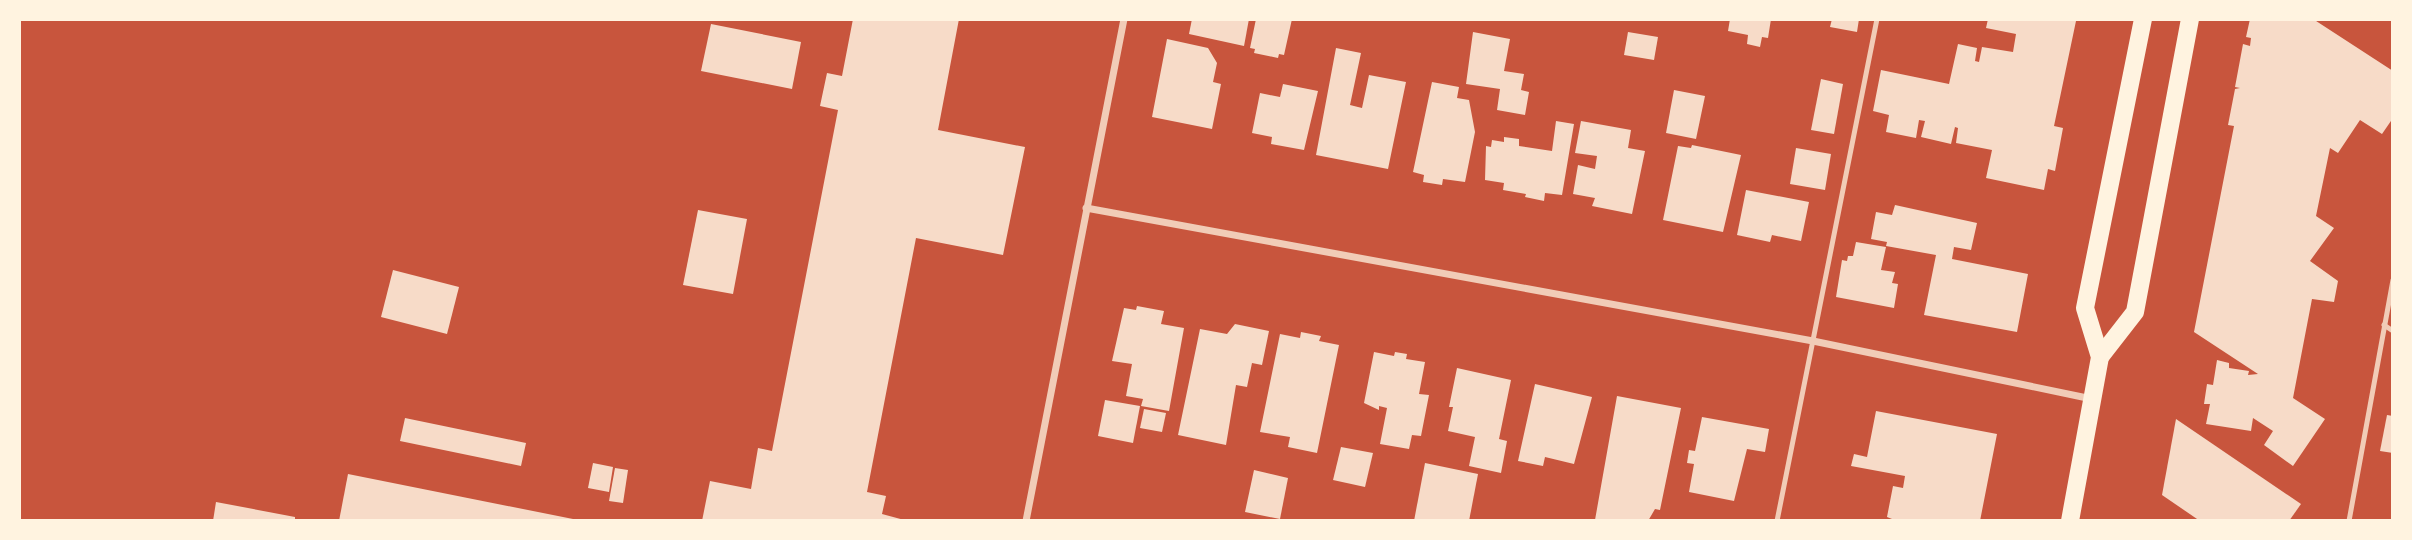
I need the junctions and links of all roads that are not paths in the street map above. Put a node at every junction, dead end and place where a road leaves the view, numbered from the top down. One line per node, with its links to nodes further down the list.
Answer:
1 (1124, 19): 5 (street)
2 (1877, 19): 9 (lane)
3 (2143, 19): 10 (main road)
4 (2190, 19): 10 (main road)
5 (1086, 208): 9 (street); 13 (street)
6 (2393, 281): 7 (lane)
7 (2384, 325): 8 (lane); 15 (lane)
8 (2393, 331)
9 (1813, 341): 11 (street); 14 (lane)
10 (2100, 357): 11 (main road)
11 (2092, 399): 12 (main road)
12 (2072, 520)
13 (1027, 521)
14 (1777, 521)
15 (2349, 521)

